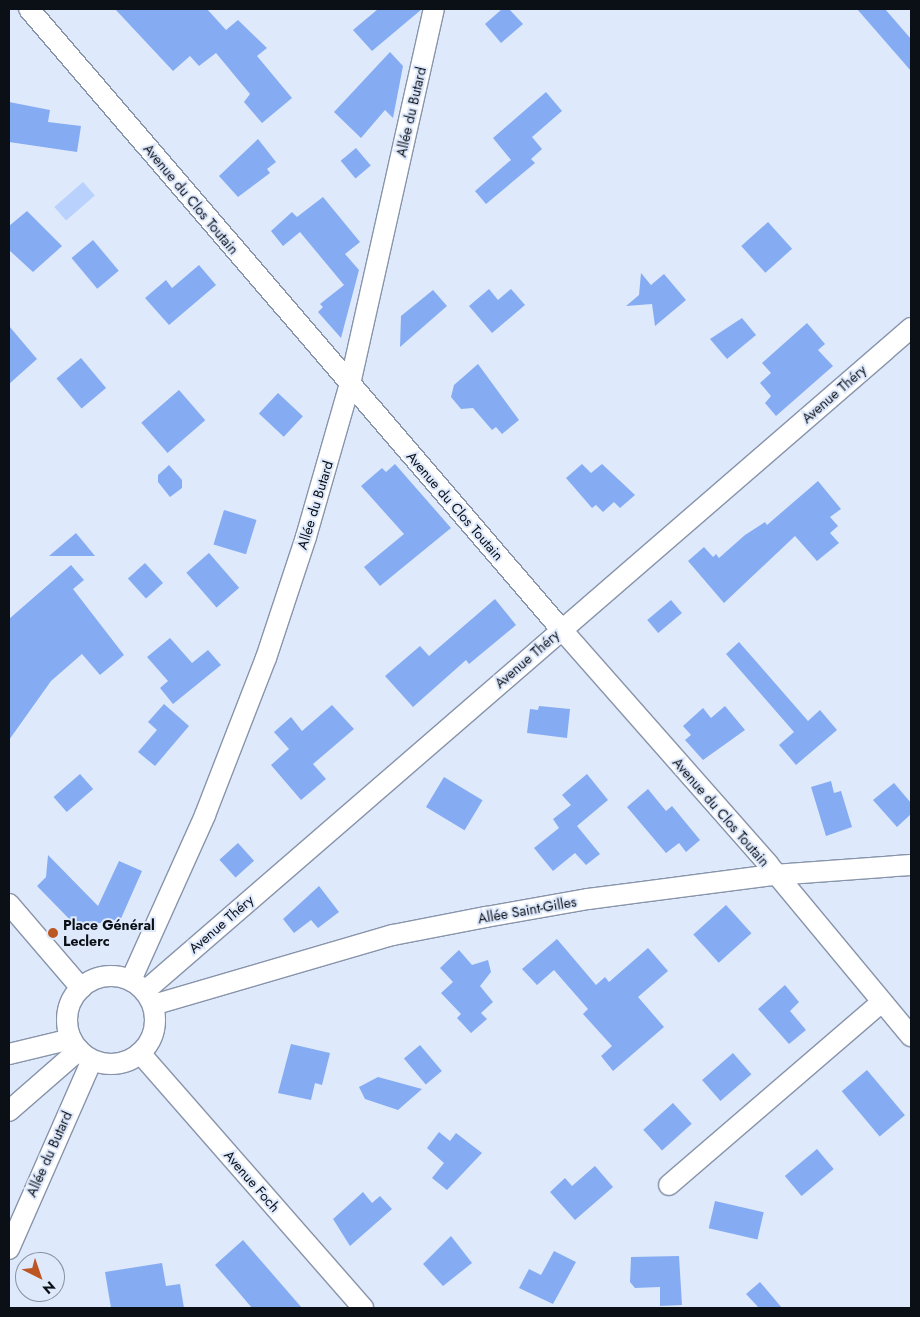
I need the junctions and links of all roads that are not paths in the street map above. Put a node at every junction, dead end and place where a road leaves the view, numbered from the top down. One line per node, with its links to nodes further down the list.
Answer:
1 (29, 9): 4 (street, Avenue du Clos Toutain)
2 (434, 9): 4 (street, Allée du Butard)
3 (911, 328): 5 (street, Avenue Théry)
4 (350, 384): 5 (street, Avenue du Clos Toutain); 10 (street, Allée du Butard)
5 (562, 629): 7 (street, Avenue du Clos Toutain); 10 (street, Avenue Théry)
6 (911, 865): 7 (street, Allée Saint-Gilles)
7 (774, 876): 10 (street, Allée Saint-Gilles); 11 (street, Avenue du Clos Toutain)
8 (9, 904): 9 (street)
9 (80, 988): 10 (street); 13 (street)
10 (143, 992): 14 (street)
11 (882, 1002): 12 (street, Avenue du Clos Toutain); 17 (street)
12 (911, 1036)
13 (80, 1049): 14 (street); 15 (street); 16 (street); 18 (street, Allée du Butard)
14 (140, 1053): 19 (street, Avenue Foch)
15 (9, 1054)
16 (9, 1111)
17 (669, 1185)
18 (9, 1249)
19 (363, 1308)

